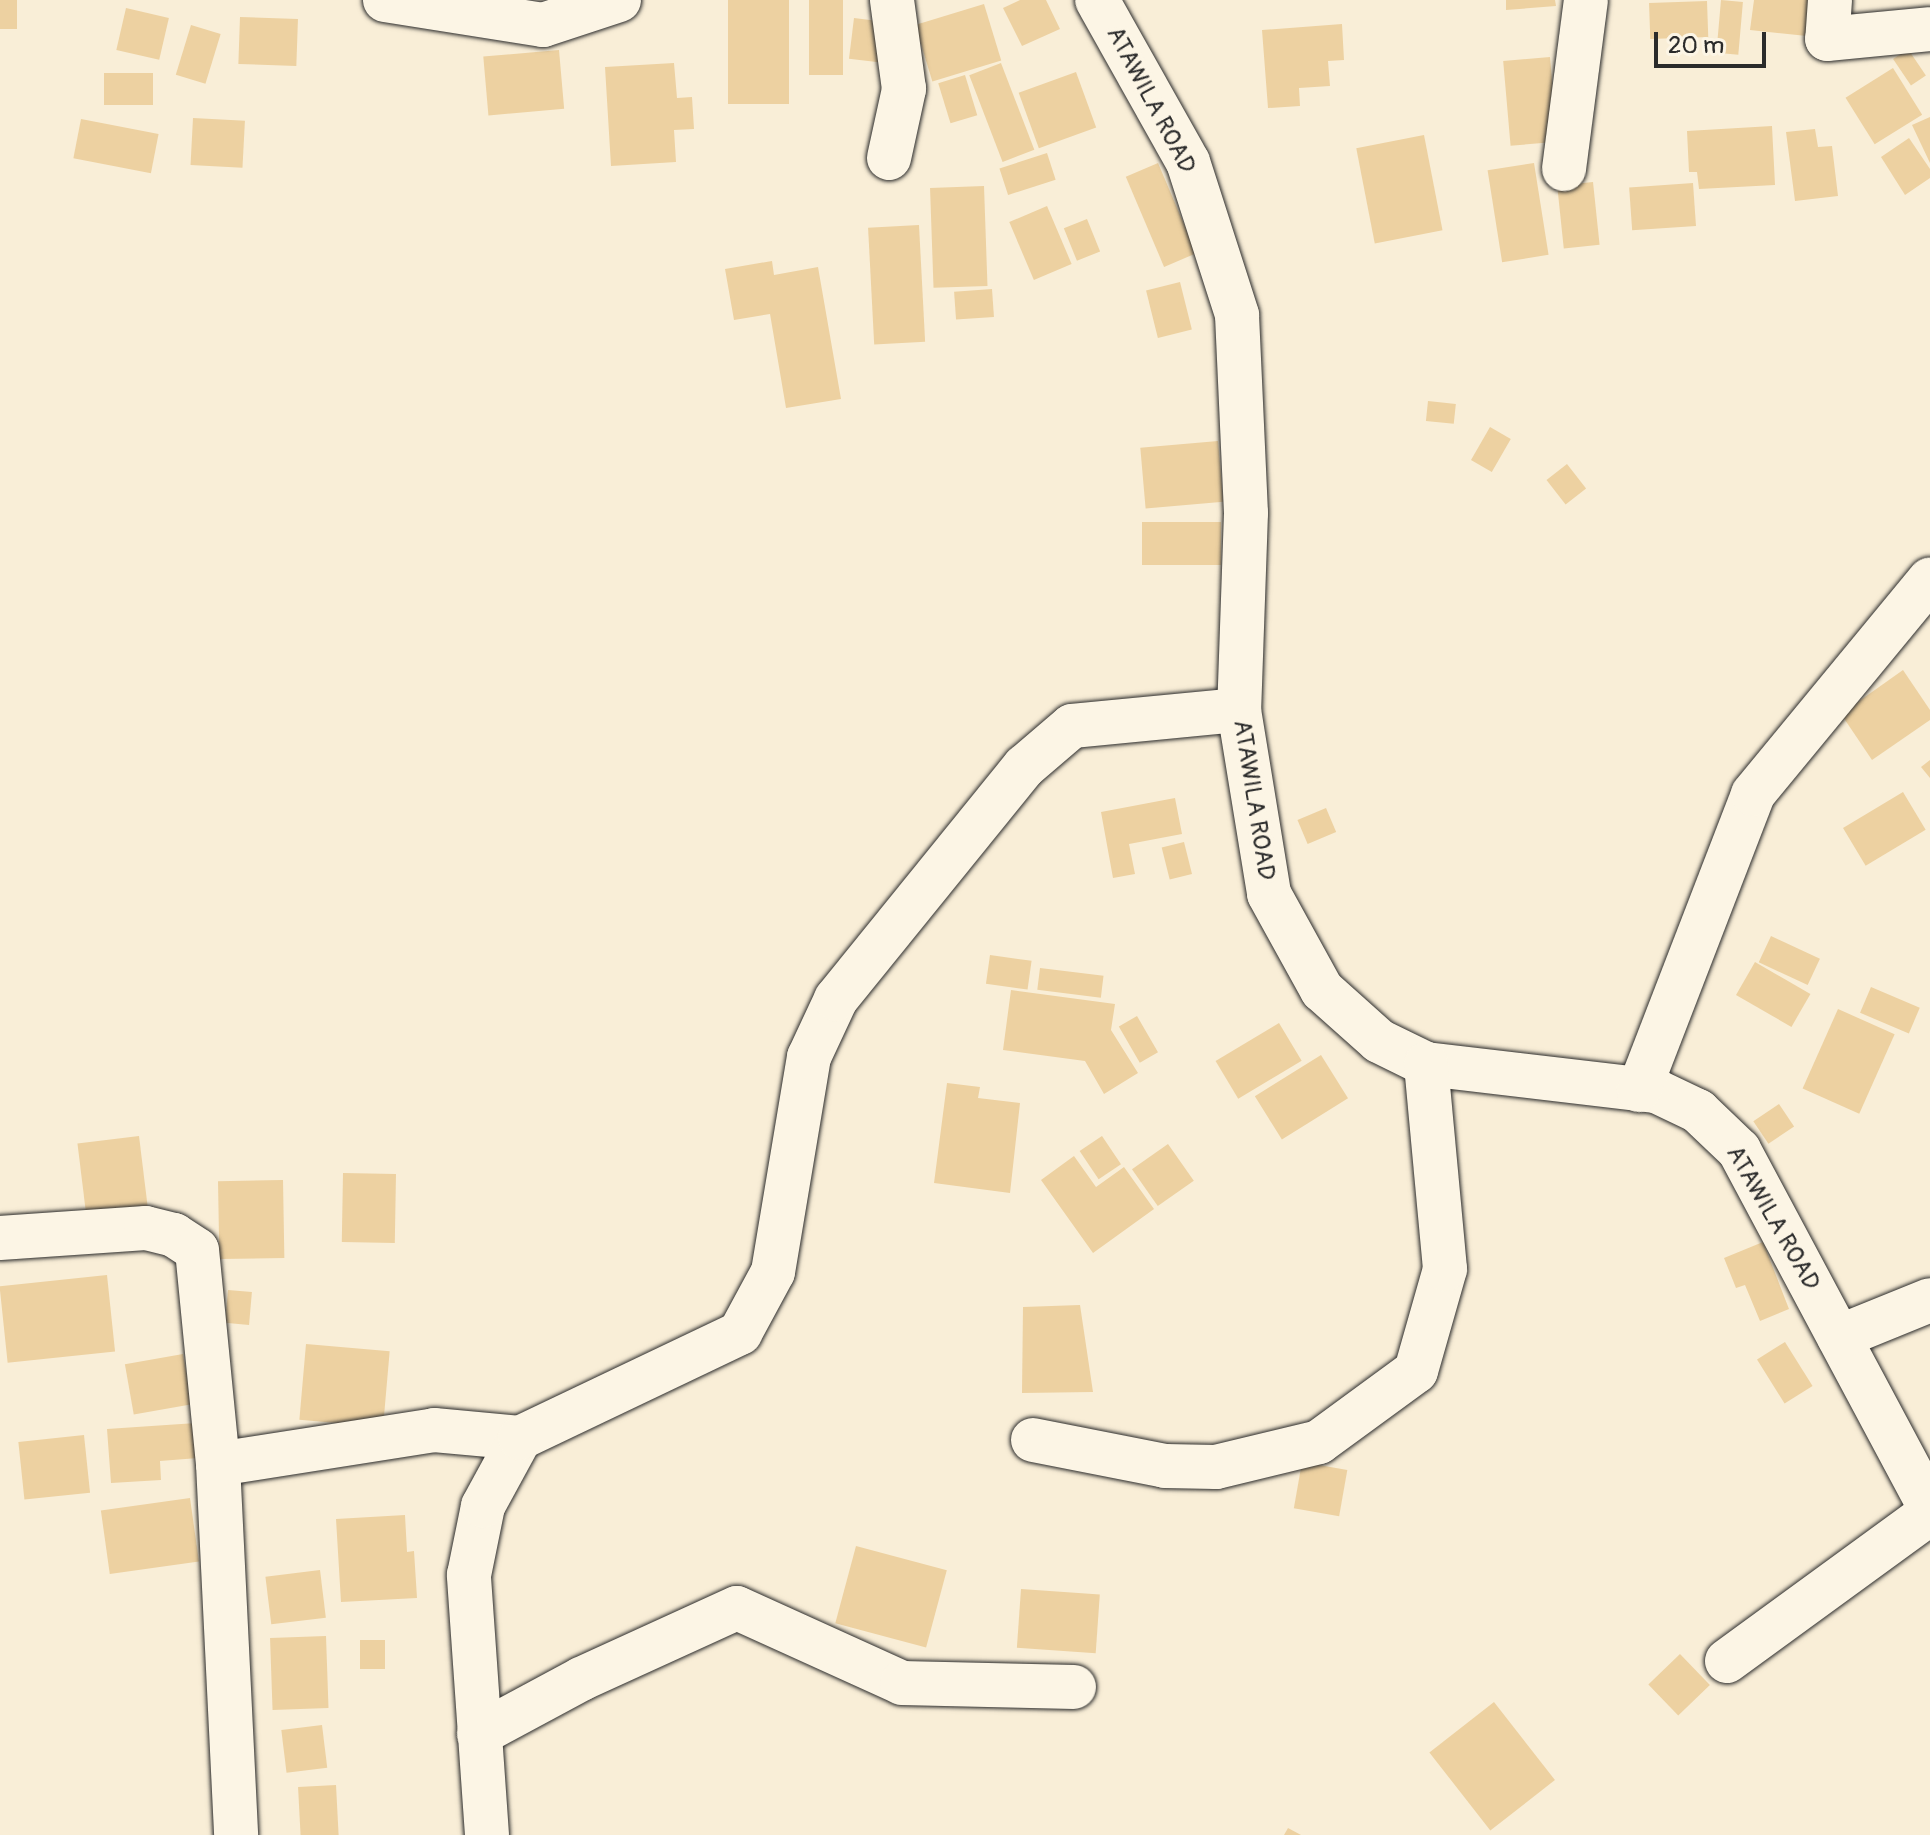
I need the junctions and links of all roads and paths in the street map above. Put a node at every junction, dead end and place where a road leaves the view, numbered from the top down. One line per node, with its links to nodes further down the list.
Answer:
1 (385, 0): 2 (street)
2 (619, 0)
3 (892, 0): 8 (street)
4 (1097, 0): 11 (street, ATAWILA ROAD)
5 (1586, 0): 9 (street)
6 (1830, 0): 7 (street)
7 (1930, 29)
8 (889, 158)
9 (1564, 169)
10 (1930, 579): 13 (street)
11 (1239, 710): 12 (street, ATAWILA ROAD); 17 (street)
12 (1426, 1064): 13 (street, ATAWILA ROAD); 18 (street)
13 (1639, 1090): 16 (street, ATAWILA ROAD)
14 (0, 1238): 19 (street)
15 (1930, 1300): 16 (street)
16 (1839, 1337): 20 (street, ATAWILA ROAD)
17 (520, 1438): 19 (street); 23 (street)
18 (1033, 1440)
19 (218, 1464): 24 (street)
20 (1930, 1510): 21 (street)
21 (1727, 1661)
22 (1074, 1687): 23 (street)
23 (479, 1734): 25 (street)
24 (236, 1835)
25 (487, 1835)

